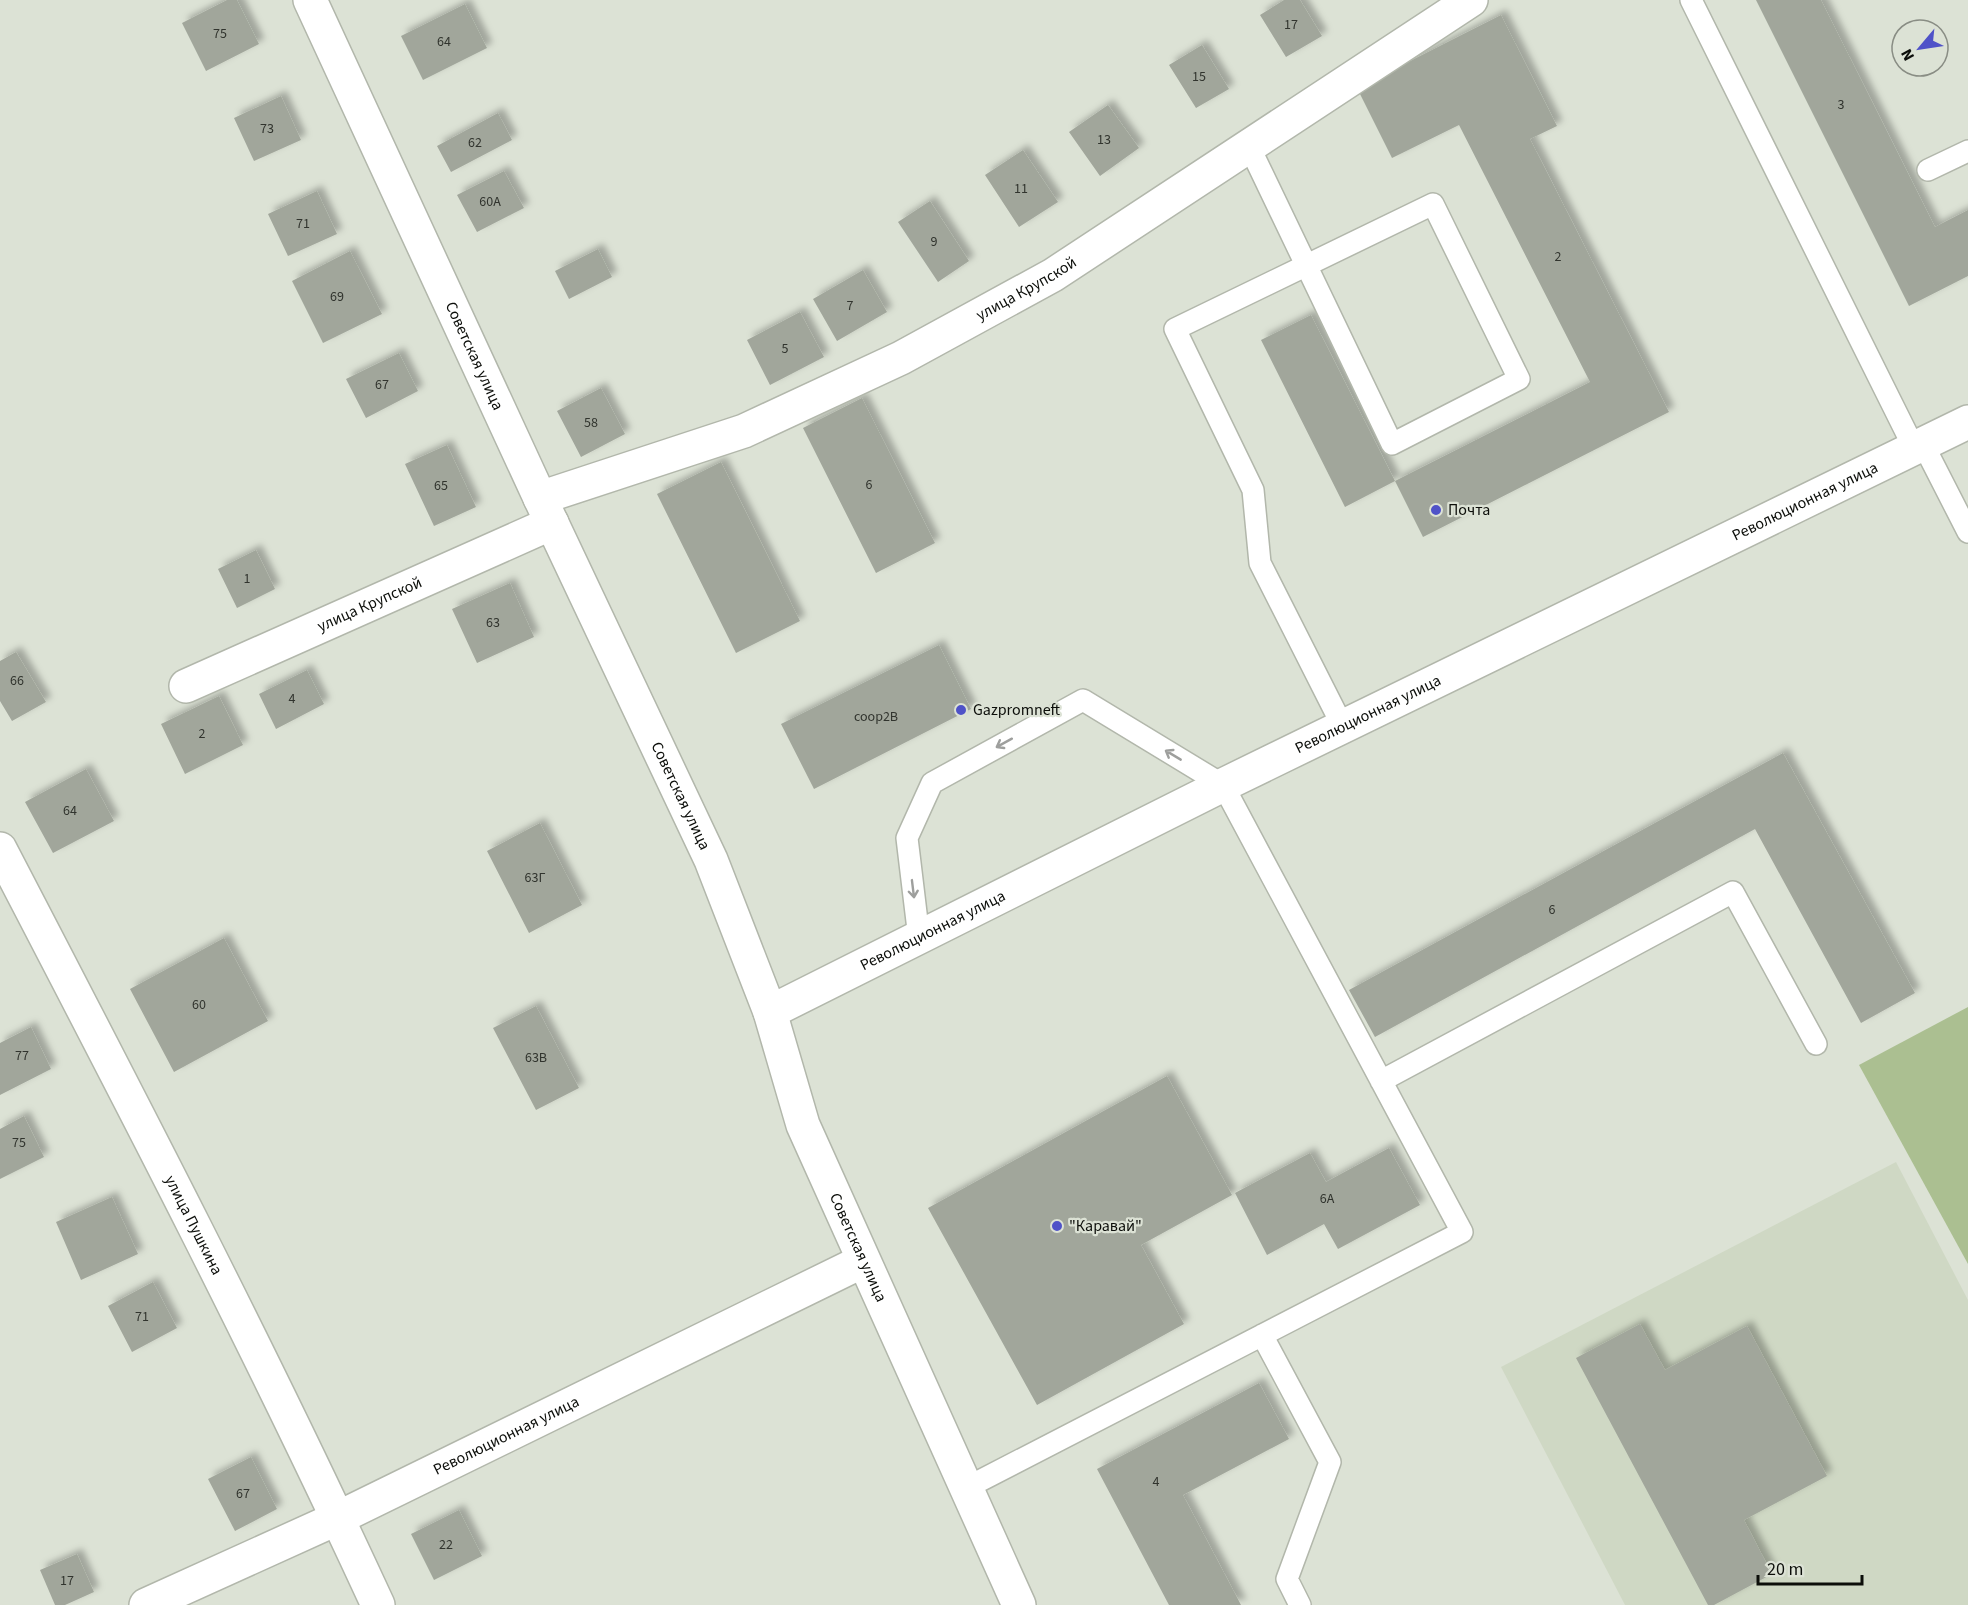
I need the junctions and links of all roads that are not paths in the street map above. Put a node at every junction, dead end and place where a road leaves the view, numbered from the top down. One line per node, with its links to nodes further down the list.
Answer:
1 (310, 0): 10 (street, Советская улица)
2 (1471, 0): 4 (street, улица Крупской)
3 (1691, 0): 9 (lane)
4 (1249, 146): 7 (lane); 10 (street, улица Крупской)
5 (1968, 151): 6 (lane)
6 (1928, 170)
7 (1305, 266): 7 (lane); 13 (lane)
8 (1968, 422): 9 (street, Революционная улица)
9 (1919, 446): 11 (lane); 13 (street, Революционная улица)
10 (546, 510): 12 (street, улица Крупской); 17 (street, Советская улица)
11 (1968, 532)
12 (186, 686)
13 (1343, 727): 14 (street, Революционная улица)
14 (1223, 785): 16 (street, Революционная улица); 16 (lane, one-way to 16); 19 (lane)
15 (0, 849): 23 (street, улица Пушкина)
16 (919, 938): 17 (street, Революционная улица)
17 (770, 1012): 20 (street, Советская улица)
18 (1816, 1044): 19 (lane)
19 (1381, 1081): 21 (lane)
20 (863, 1261): 22 (street, Советская улица); 23 (street, Революционная улица)
21 (1262, 1335): 22 (lane); 27 (lane)
22 (966, 1488): 26 (street, Советская улица)
23 (338, 1518): 24 (street, Революционная улица); 25 (street, улица Пушкина)
24 (146, 1605)
25 (378, 1605)
26 (1019, 1605)
27 (1300, 1605)

